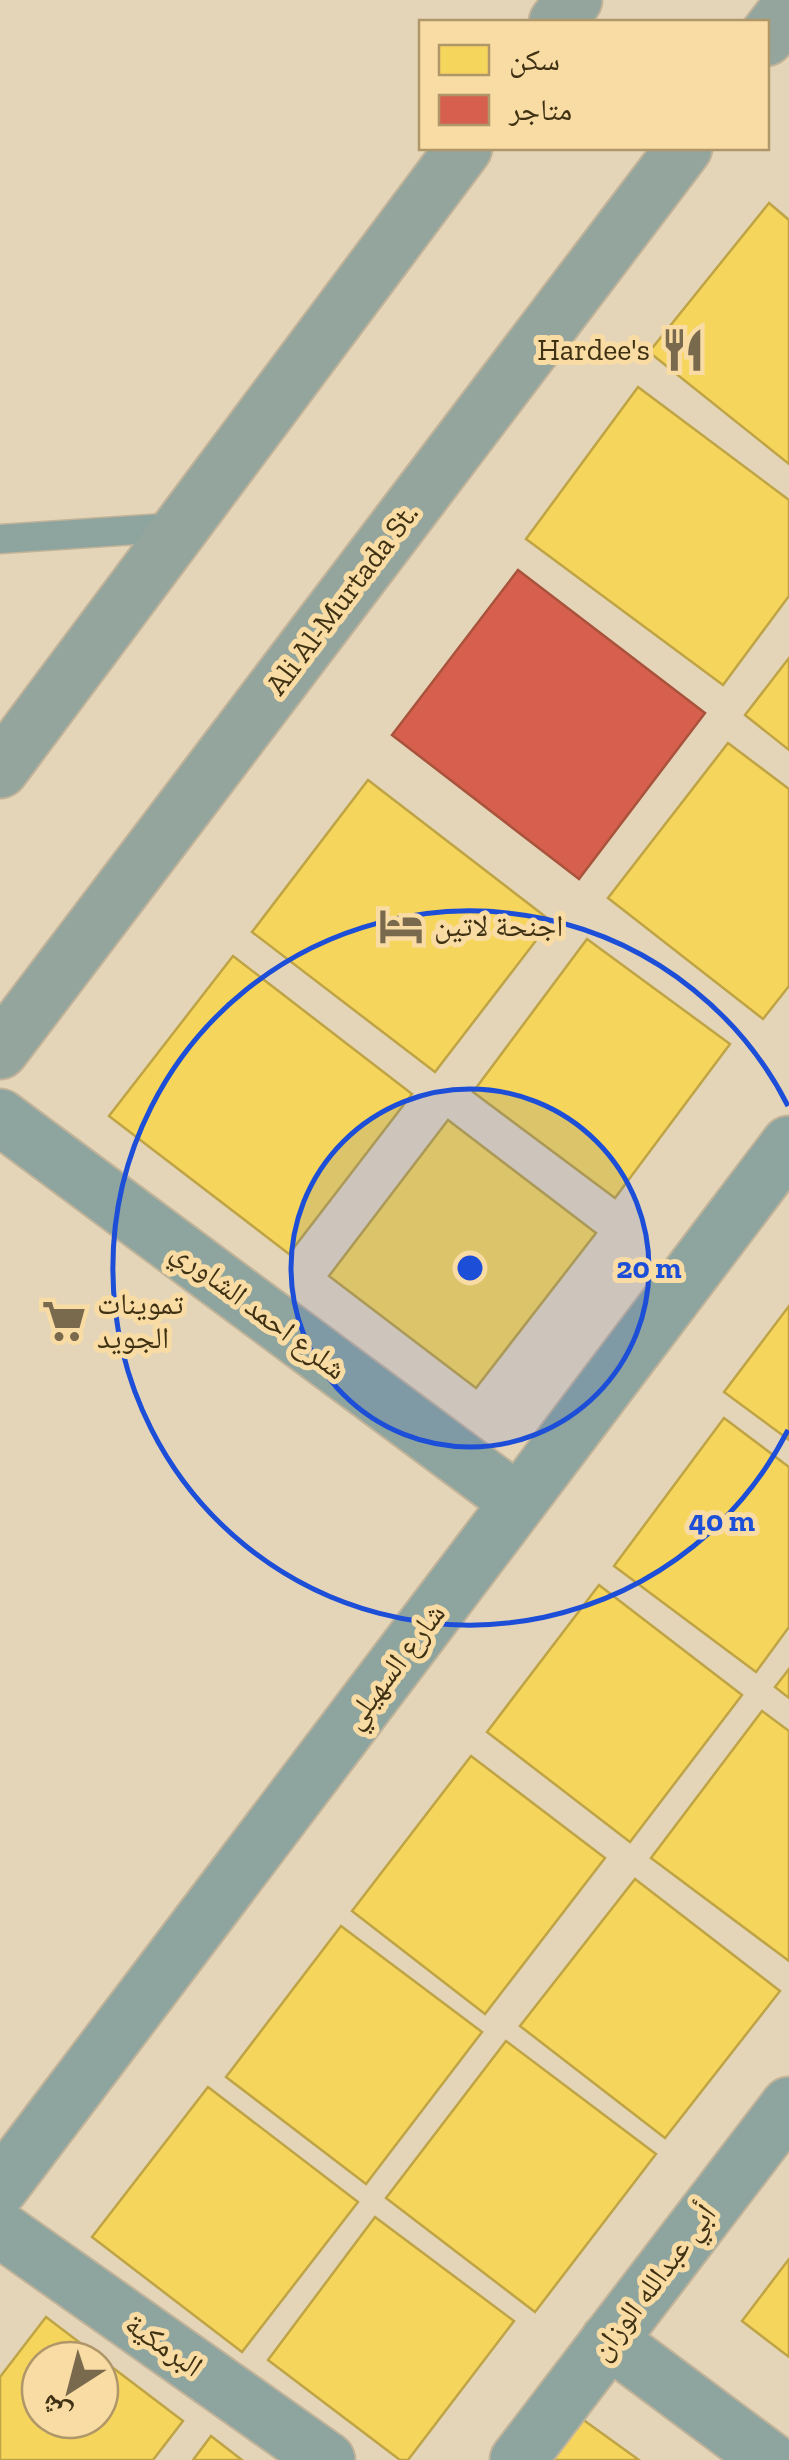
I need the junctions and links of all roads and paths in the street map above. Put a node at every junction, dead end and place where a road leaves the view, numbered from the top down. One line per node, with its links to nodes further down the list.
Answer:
1 (574, 0): 3 (main road)
2 (789, 8): 4 (main road)
3 (559, 20)
4 (769, 34)
5 (463, 150): 7 (main road)
6 (682, 150): 10 (main road, Ali Al-Murtada St.)
7 (181, 527): 8 (lane); 9 (main road)
8 (0, 539)
9 (0, 770)
10 (0, 1051)
11 (0, 1117): 13 (street, شلرع احمد الشاوري)
12 (789, 1144): 13 (street, شارع السهيلي)
13 (518, 1502): 15 (street, شارع السهيلي)
14 (789, 2105): 17 (street, أبي عبدالله الوزان)
15 (0, 2188)
16 (0, 2229): 18 (street, البرمكية)
17 (608, 2340): 19 (street, أبي عبدالله الوزان); 20 (street)
18 (327, 2460)
19 (518, 2460)
20 (770, 2460)

